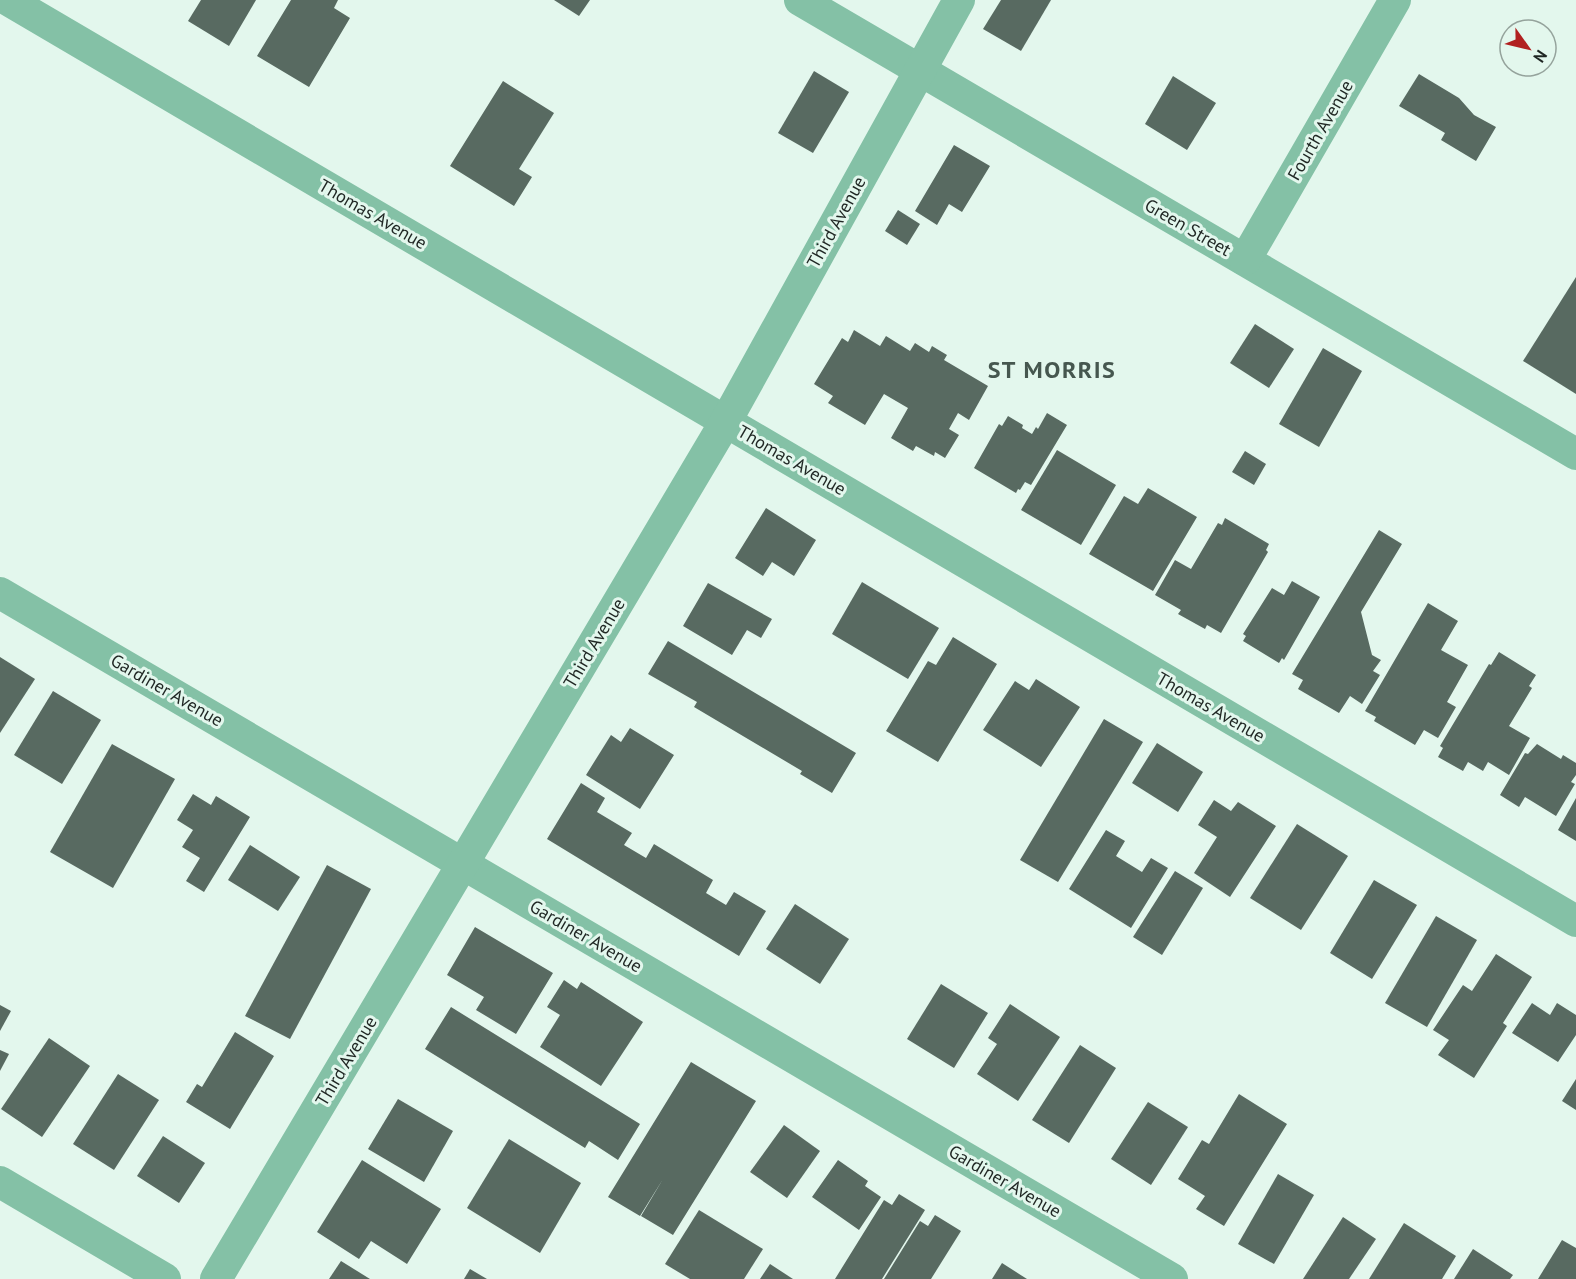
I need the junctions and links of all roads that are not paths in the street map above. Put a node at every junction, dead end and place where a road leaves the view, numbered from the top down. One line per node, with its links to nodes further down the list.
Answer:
1 (8, 0): 7 (street, Thomas Avenue)
2 (800, 0): 5 (street, Green Street)
3 (960, 0): 5 (street, Third Avenue)
4 (1395, 0): 6 (street, Fourth Avenue)
5 (920, 70): 6 (street, Green Street); 7 (street, Third Avenue)
6 (1245, 260): 8 (street, Green Street)
7 (726, 421): 10 (street, Third Avenue); 11 (street, Thomas Avenue)
8 (1574, 449)
9 (0, 593): 10 (street, Gardiner Avenue)
10 (463, 864): 14 (street, Third Avenue); 15 (street, Gardiner Avenue)
11 (1576, 921)
12 (0, 1182): 13 (street)
13 (165, 1279)
14 (216, 1279)
15 (1172, 1279)

